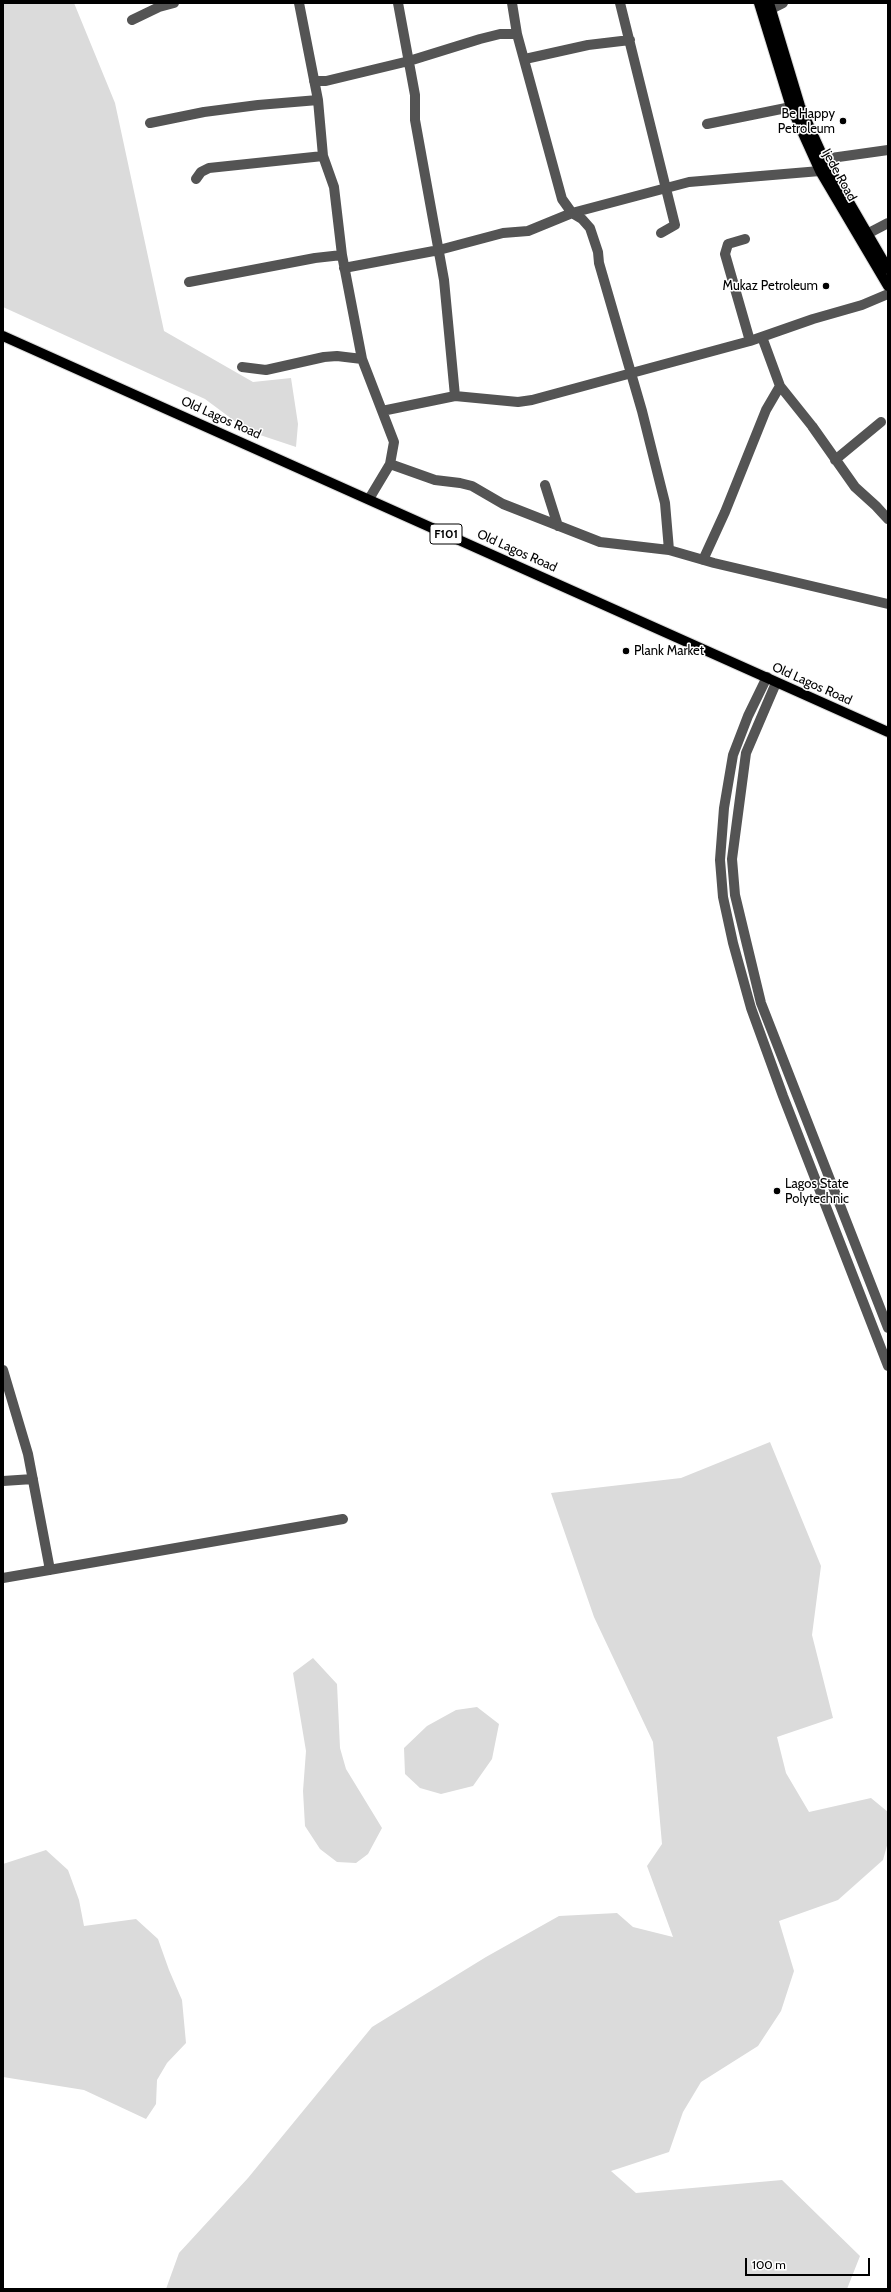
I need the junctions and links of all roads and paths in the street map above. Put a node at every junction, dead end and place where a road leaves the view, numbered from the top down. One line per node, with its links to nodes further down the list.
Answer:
1 (174, 3): 9 (street)
2 (299, 3): 14 (street)
3 (398, 3): 13 (street)
4 (512, 3): 10 (street)
5 (620, 3): 11 (street)
6 (759, 3): 16 (main road, Ijede Road)
7 (783, 3): 8 (street)
8 (769, 7): 21 (main road, Ijede Road)
9 (132, 20)
10 (517, 34): 12 (street); 13 (street)
11 (630, 40): 12 (street); 24 (street)
12 (525, 59): 25 (street)
13 (409, 61): 14 (street); 30 (street)
14 (314, 81): 15 (street)
15 (318, 100): 17 (street); 20 (street)
16 (791, 107): 18 (street); 22 (main road, Ijede Road)
17 (150, 123)
18 (707, 124)
19 (888, 150): 21 (street)
20 (323, 156): 23 (street); 31 (street)
21 (824, 159): 28 (main road, Ijede Road)
22 (820, 171): 24 (street); 35 (main road, Ijede Road)
23 (196, 179)
24 (665, 187): 25 (street); 27 (street)
25 (572, 213): 30 (street); 42 (street)
26 (888, 223): 28 (street)
27 (661, 233)
28 (867, 234): 33 (main road, Ijede Road)
29 (745, 239): 39 (street)
30 (439, 250): 32 (street); 44 (street)
31 (342, 255): 32 (street); 34 (street)
32 (344, 268): 40 (street)
33 (888, 269)
34 (189, 282)
35 (888, 286)
36 (888, 294): 38 (street)
37 (3, 336): 50 (main road, Old Lagos Road / F101)
38 (762, 337): 39 (street); 43 (street)
39 (750, 341): 42 (street)
40 (362, 359): 41 (street); 45 (street)
41 (242, 367)
42 (630, 373): 44 (street); 53 (street)
43 (780, 386): 47 (street); 54 (street)
44 (454, 396): 45 (street)
45 (382, 411): 48 (street)
46 (881, 422): 47 (street)
47 (835, 460): 51 (street)
48 (390, 464): 50 (street); 52 (street)
49 (545, 485): 52 (street)
50 (369, 499): 56 (main road, Old Lagos Road / F101)
51 (888, 519)
52 (558, 526): 53 (street)
53 (669, 550): 54 (street)
54 (703, 560): 55 (street)
55 (888, 604)
56 (767, 678): 57 (main road, Old Lagos Road / F101); 60 (street)
57 (776, 683): 58 (main road, Old Lagos Road / F101); 59 (street)
58 (888, 732)
59 (888, 1328)
60 (888, 1366)
61 (3, 1370): 62 (street)
62 (33, 1479): 63 (street); 65 (street)
63 (3, 1482)
64 (343, 1519): 65 (street)
65 (50, 1570): 66 (street)
66 (3, 1578)

